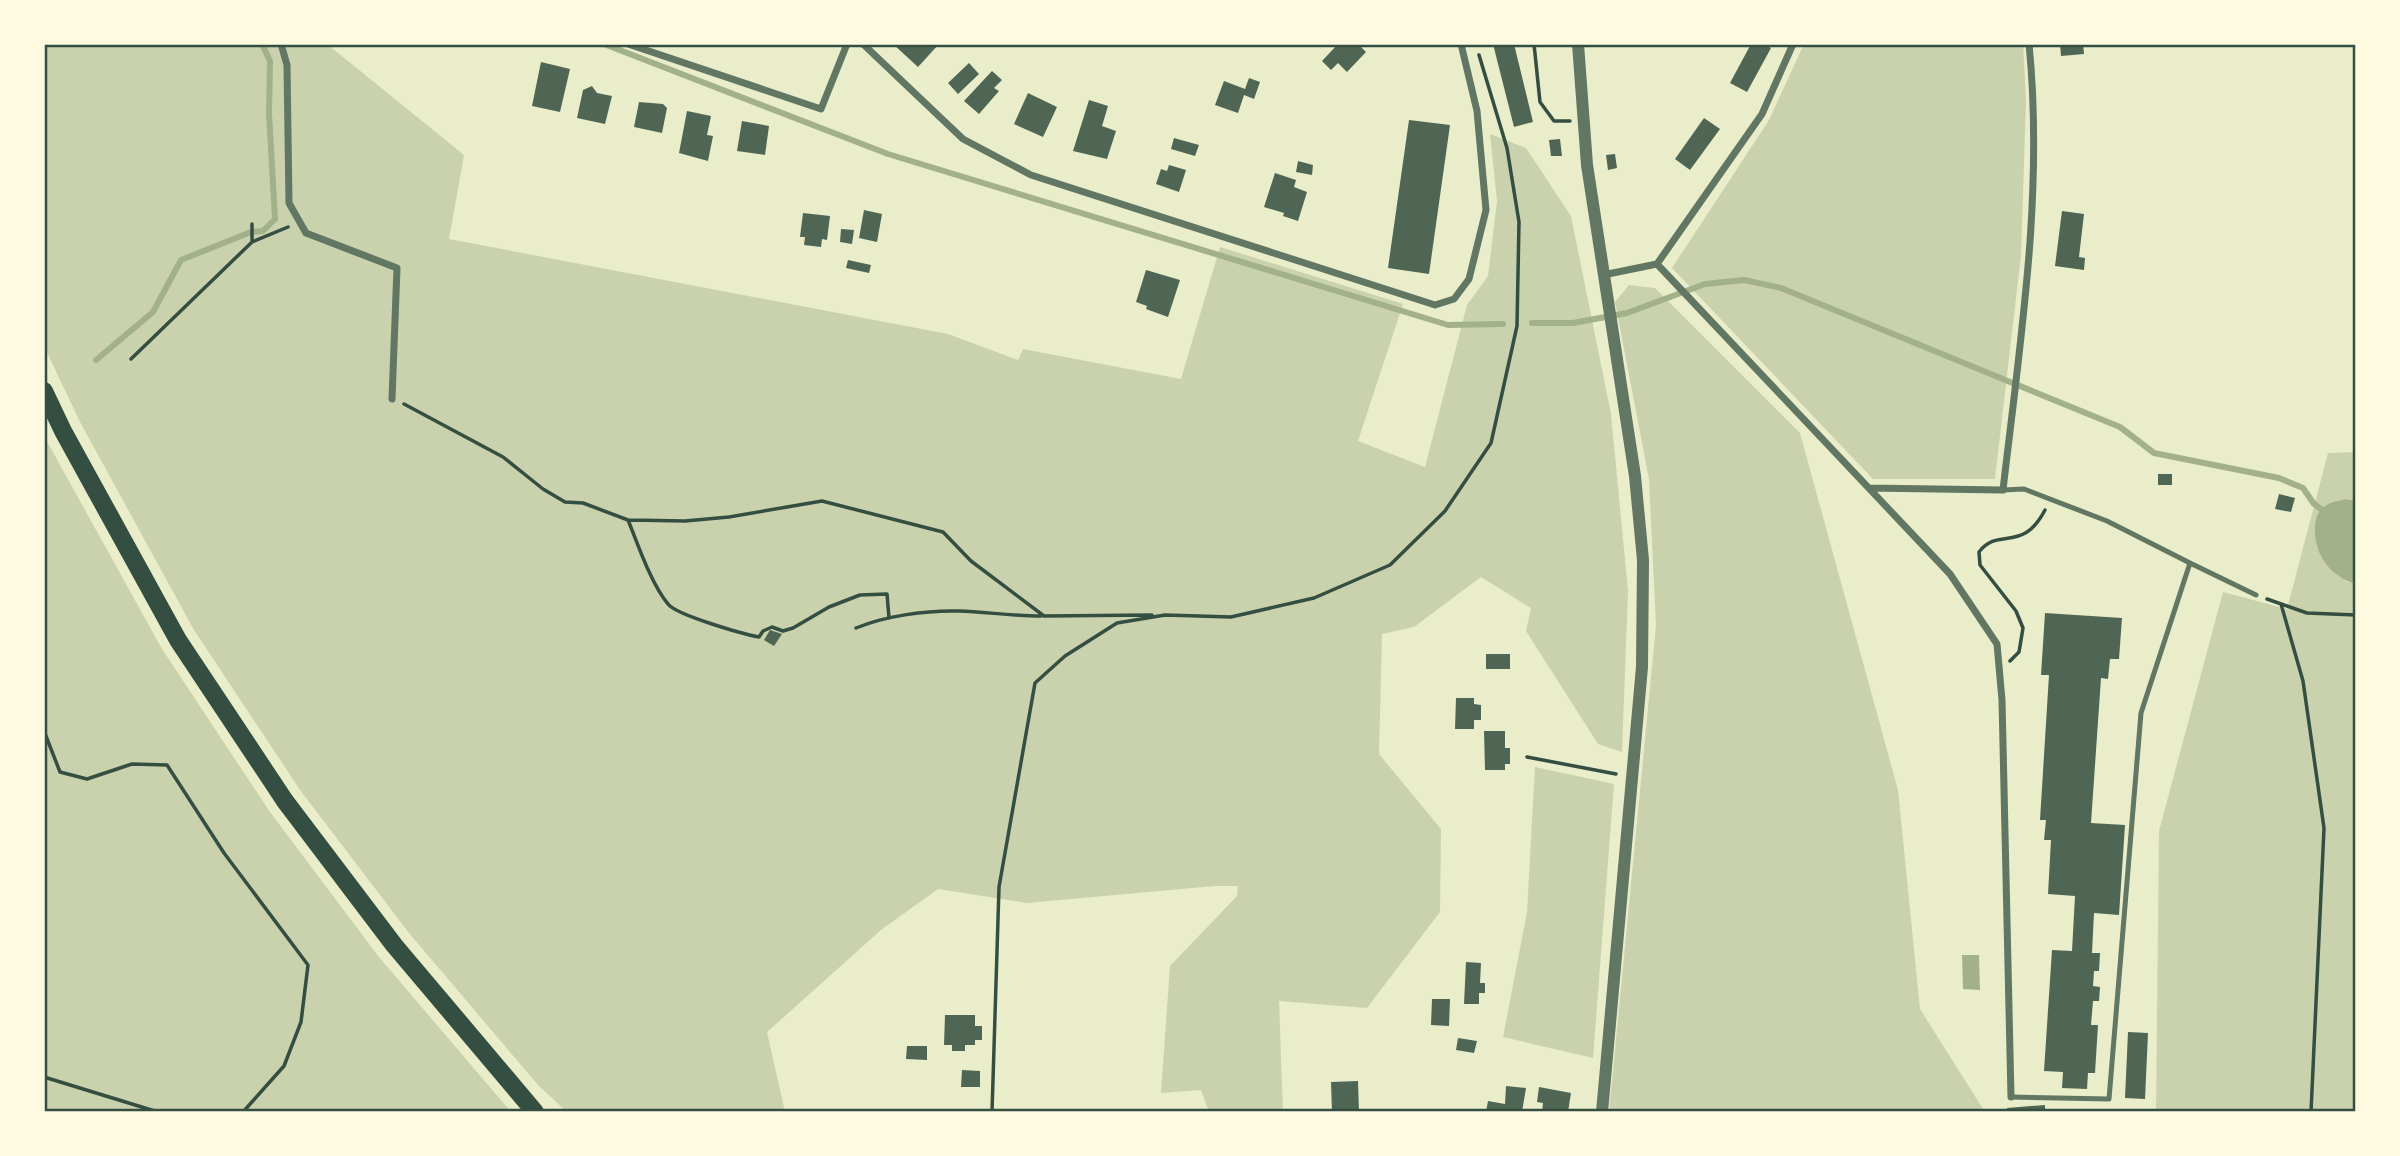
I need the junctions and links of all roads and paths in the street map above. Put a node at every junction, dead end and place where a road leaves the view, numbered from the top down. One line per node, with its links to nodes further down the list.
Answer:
1 (281, 44): 12 (street)
2 (628, 44): 3 (street)
3 (847, 44)
4 (863, 44): 5 (street)
5 (1461, 44)
6 (1534, 44): 11 (path)
7 (1578, 44): 11 (street)
8 (1793, 44): 15 (street)
9 (2029, 44): 21 (street)
10 (1478, 53): 27 (path)
11 (1582, 121): 16 (street)
12 (300, 223): 14 (path); 19 (street)
13 (252, 224): 14 (path)
14 (252, 242): 17 (path)
15 (1657, 264): 16 (street); 20 (street)
16 (1602, 275): 35 (street)
17 (131, 359)
18 (44, 391): 38 (main road)
19 (393, 399): 23 (path)
20 (1869, 488): 21 (street); 32 (street)
21 (2003, 490): 22 (lane)
22 (2050, 499): 24 (lane); 32 (path)
23 (628, 520): 29 (path); 30 (path)
24 (2190, 563): 25 (lane); 37 (lane)
25 (2256, 595): 26 (path)
26 (2281, 604): 28 (path); 43 (path)
27 (1165, 615): 29 (path); 41 (path)
28 (2356, 615)
29 (1044, 616): 30 (path)
30 (889, 618): 31 (path)
31 (856, 628)
32 (1999, 671): 37 (street)
33 (44, 731): 40 (path)
34 (1527, 757): 35 (path)
35 (1632, 777): 42 (street)
36 (44, 1077): 39 (path)
37 (2011, 1097)
38 (533, 1108)
39 (158, 1112)
40 (243, 1112)
41 (992, 1112)
42 (1602, 1112)
43 (2311, 1112)

